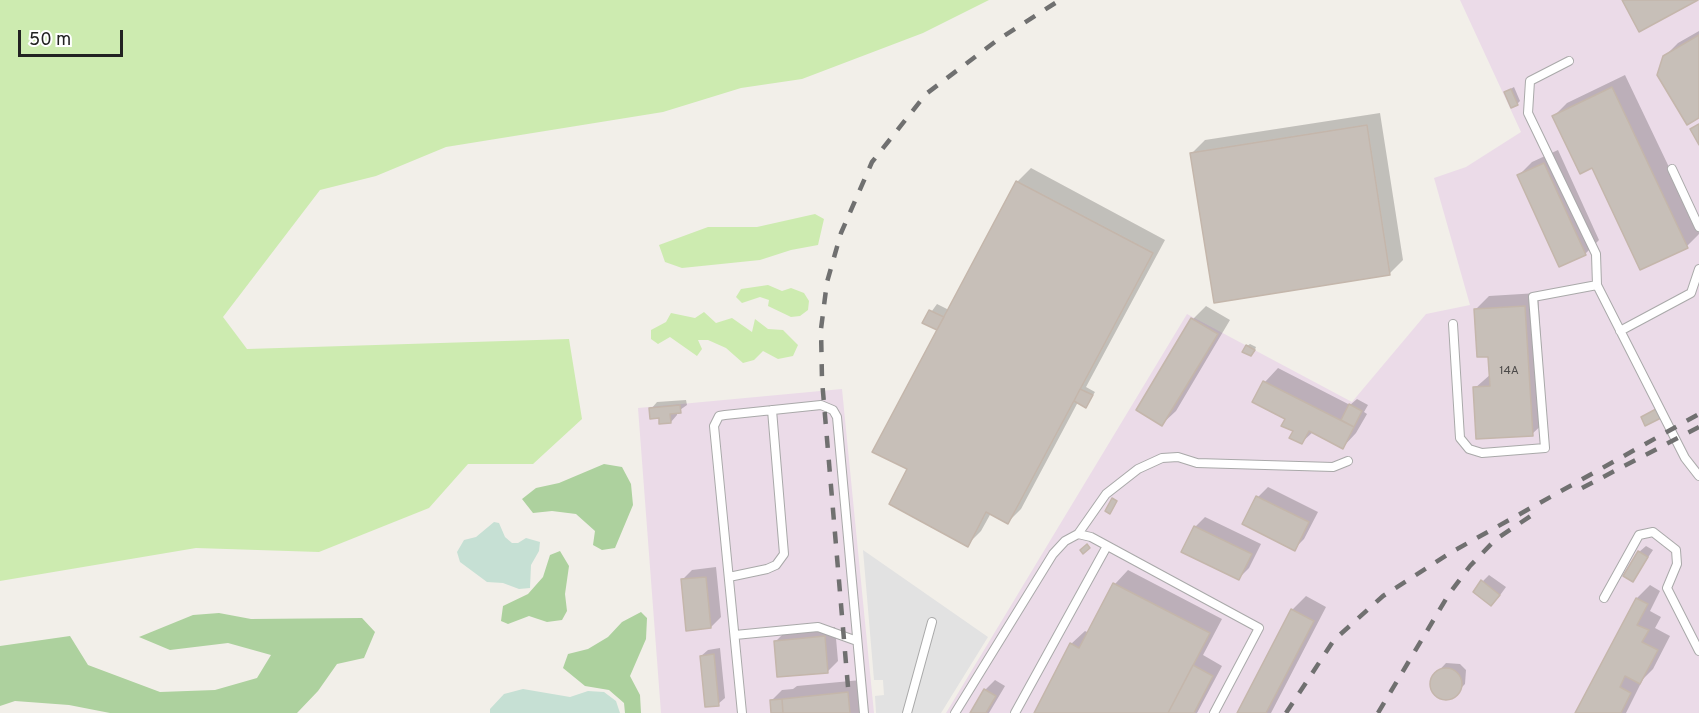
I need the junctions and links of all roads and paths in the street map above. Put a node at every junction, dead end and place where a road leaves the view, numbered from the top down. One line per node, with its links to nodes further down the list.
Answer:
1 (1569, 61): 5 (lane)
2 (1672, 169): 3 (lane)
3 (1699, 227)
4 (1699, 269): 7 (lane)
5 (1597, 285): 6 (lane); 7 (lane)
6 (1453, 324)
7 (1620, 331): 10 (lane)
8 (772, 410): 13 (lane); 13 (lane); 17 (lane)
9 (1348, 461): 11 (lane)
10 (1699, 476)
11 (1078, 534): 12 (lane); 22 (lane)
12 (1107, 546): 23 (lane); 24 (lane)
13 (729, 577): 16 (lane)
14 (1604, 598): 18 (lane)
15 (932, 622): 21 (lane)
16 (735, 635): 17 (lane); 19 (lane)
17 (857, 640): 20 (lane)
18 (1699, 651)
19 (742, 713)
20 (864, 713)
21 (907, 713)
22 (956, 713)
23 (1015, 713)
24 (1214, 713)

